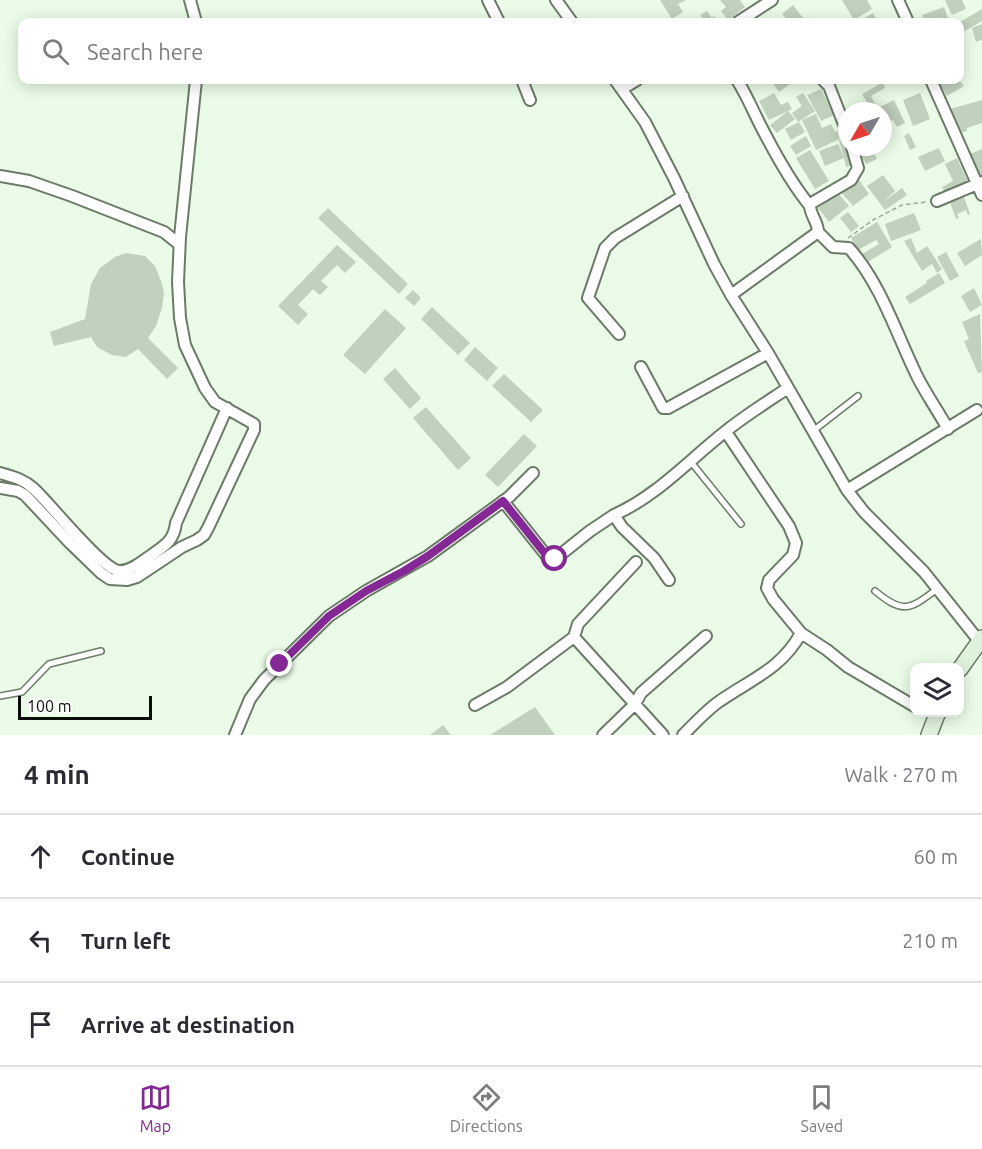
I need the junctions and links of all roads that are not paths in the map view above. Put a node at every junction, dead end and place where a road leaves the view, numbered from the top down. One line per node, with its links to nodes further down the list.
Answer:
1 (190, 0): 6 (street)
2 (488, 0): 7 (street)
3 (556, 0): 8 (street)
4 (772, 0): 9 (street)
5 (898, 0): 10 (street)
6 (195, 18)
7 (497, 18)
8 (569, 18)
9 (744, 18)
10 (906, 18)
11 (196, 84): 26 (street)
12 (524, 84): 17 (street)
13 (619, 84): 23 (street)
14 (740, 84): 25 (street)
15 (827, 84): 18 (street)
16 (934, 84): 21 (street)
17 (530, 100)
18 (838, 109)
19 (855, 156): 25 (street)
20 (0, 176): 27 (street)
21 (980, 183): 22 (street); 24 (street)
22 (982, 195)
23 (683, 196): 30 (street); 31 (street)
24 (937, 201)
25 (810, 206): 28 (street)
26 (180, 226): 27 (street); 29 (street)
27 (164, 232): 29 (street)
28 (818, 232): 30 (street); 38 (street)
29 (179, 244): 36 (street)
30 (731, 295): 32 (street)
31 (619, 334)
32 (768, 352): 33 (street); 34 (street)
33 (641, 367)
34 (788, 388): 39 (street); 40 (street)
35 (858, 396): 39 (lane)
36 (227, 408): 42 (street); 44 (street)
37 (977, 410): 38 (street)
38 (948, 429): 45 (street)
39 (813, 431): 45 (street)
40 (726, 432): 41 (street); 53 (street)
41 (691, 462): 47 (street); 48 (lane)
42 (0, 473)
43 (533, 473): 46 (street)
44 (0, 488)
45 (847, 490): 51 (street)
46 (503, 501): 47 (street); 64 (street)
47 (614, 515): 50 (street)
48 (741, 525)
49 (636, 562): 55 (street)
50 (669, 580)
51 (937, 589): 52 (lane); 56 (street)
52 (875, 591)
53 (801, 633): 60 (street); 67 (street)
54 (706, 636): 61 (street)
55 (574, 637): 61 (street); 62 (street)
56 (981, 639): 58 (main road)
57 (101, 651): 59 (lane)
58 (964, 663)
59 (0, 696)
60 (910, 703)
61 (635, 704): 65 (street); 66 (street)
62 (475, 705)
63 (932, 717): 68 (main road)
64 (235, 735)
65 (603, 735)
66 (663, 735)
67 (683, 735)
68 (929, 735)

